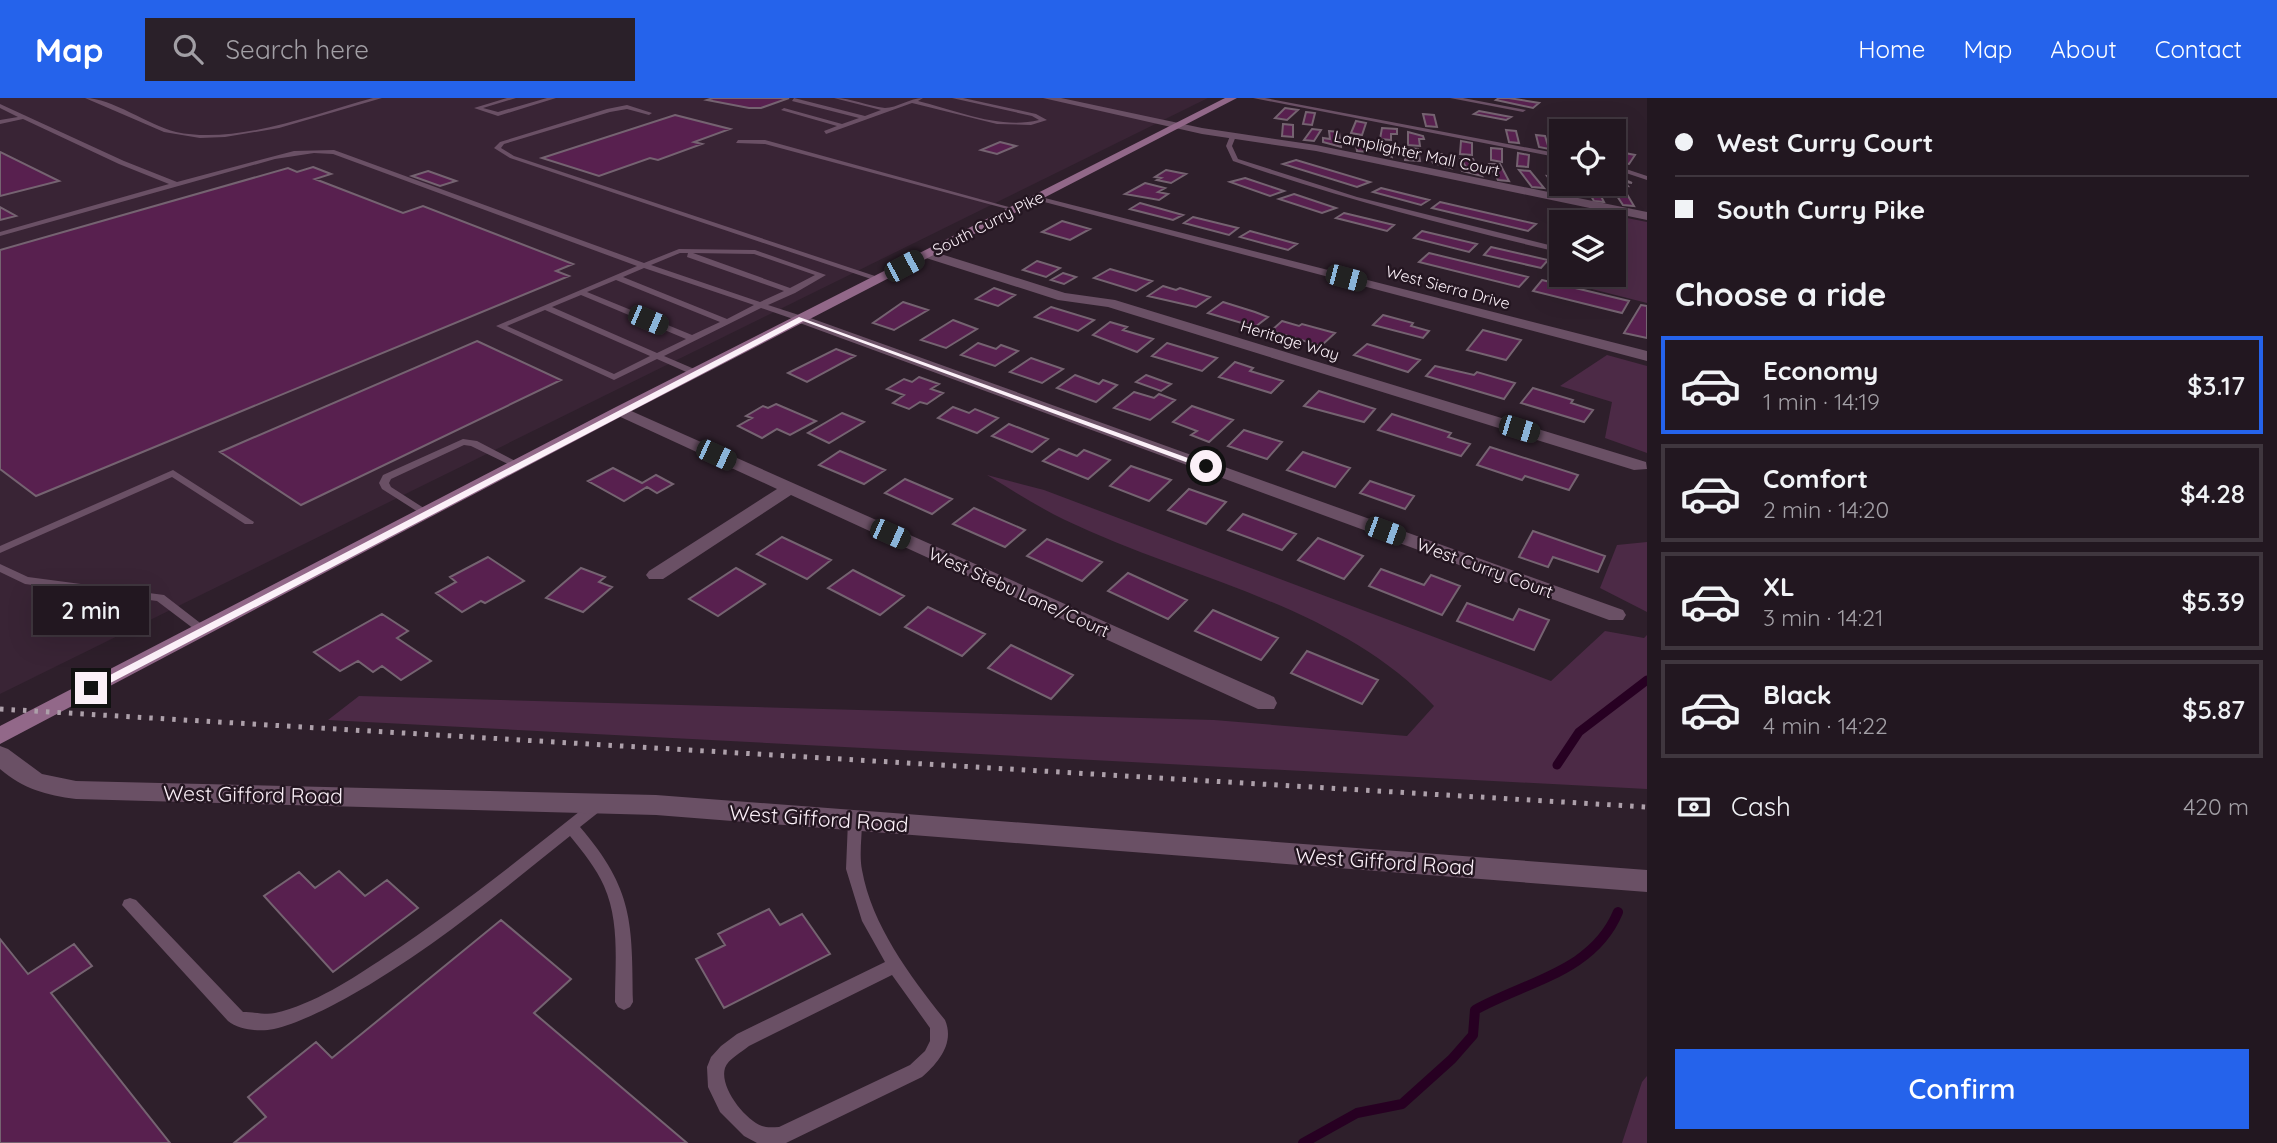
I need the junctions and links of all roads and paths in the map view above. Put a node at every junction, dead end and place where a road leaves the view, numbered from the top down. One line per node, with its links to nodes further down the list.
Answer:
1 (88, 98): 15 (lane)
2 (361, 98): 15 (lane)
3 (379, 98): 15 (lane)
4 (513, 98): 5 (lane)
5 (553, 98)
6 (800, 98): 24 (lane)
7 (837, 98): 20 (lane)
8 (873, 98): 17 (lane)
9 (920, 98): 16 (lane)
10 (956, 98): 16 (lane)
11 (1048, 98): 27 (street, Lamplighter Mall Court)
12 (1232, 98): 27 (main road, South Curry Pike)
13 (1256, 98): 31 (lane)
14 (1453, 98): 21 (lane)
15 (369, 101)
16 (912, 101): 17 (lane)
17 (902, 105): 20 (lane)
18 (1, 106): 23 (lane)
19 (784, 110): 26 (lane)
20 (888, 110): 24 (lane)
21 (1523, 110)
22 (649, 113): 44 (lane)
23 (24, 117): 25 (lane); 34 (lane)
24 (866, 118): 26 (lane)
25 (0, 122)
26 (844, 126): 28 (lane)
27 (1179, 126): 29 (street, Lamplighter Mall Court); 35 (main road, South Curry Pike)
28 (826, 132)
29 (1233, 136): 37 (street, Lamplighter Mall Court); 39 (lane)
30 (738, 142): 36 (lane)
31 (1549, 154)
32 (1626, 171): 33 (lane)
33 (1647, 178)
34 (173, 185): 38 (lane); 42 (lane)
35 (1037, 197): 36 (main road, South Curry Pike); 53 (street, West Sierra Drive)
36 (1013, 209): 41 (main road, South Curry Pike)
37 (1647, 216)
38 (0, 234)
39 (1549, 248)
40 (680, 251): 42 (lane); 45 (lane); 45 (lane)
41 (928, 254): 44 (main road, South Curry Pike); 57 (street, Heritage Way)
42 (643, 265): 43 (lane); 47 (lane)
43 (615, 277): 46 (lane); 50 (lane)
44 (880, 279): 49 (main road, South Curry Pike)
45 (792, 291): 47 (lane)
46 (580, 292): 48 (lane); 51 (lane)
47 (762, 305): 49 (lane); 50 (lane)
48 (544, 307): 52 (lane); 52 (lane)
49 (802, 318): 54 (main road, South Curry Pike); 64 (street, West Curry Court)
50 (728, 322): 51 (lane)
51 (694, 339): 52 (lane)
52 (658, 356): 54 (lane)
53 (1647, 356)
54 (696, 373): 55 (main road, South Curry Pike)
55 (620, 411): 56 (main road, South Curry Pike); 58 (street, West Stebu Lane/Court)
56 (518, 465): 59 (main road, South Curry Pike); 59 (lane)
57 (1640, 466)
58 (789, 489): 63 (street); 66 (street, West Stebu Lane/Court)
59 (426, 514): 65 (main road, South Curry Pike)
60 (249, 522): 61 (lane)
61 (0, 550)
62 (0, 568): 65 (lane)
63 (656, 575)
64 (1616, 615)
65 (202, 629): 67 (main road, South Curry Pike)
66 (1266, 702)
67 (0, 736)
68 (0, 755): 69 (street, West Gifford Road)
69 (599, 804): 70 (street, West Gifford Road); 71 (lane)
70 (855, 821): 72 (street, West Gifford Road); 74 (lane)
71 (570, 826): 73 (lane); 75 (lane)
72 (1647, 881)
73 (130, 905)
74 (896, 965): 74 (lane)
75 (624, 1002)

